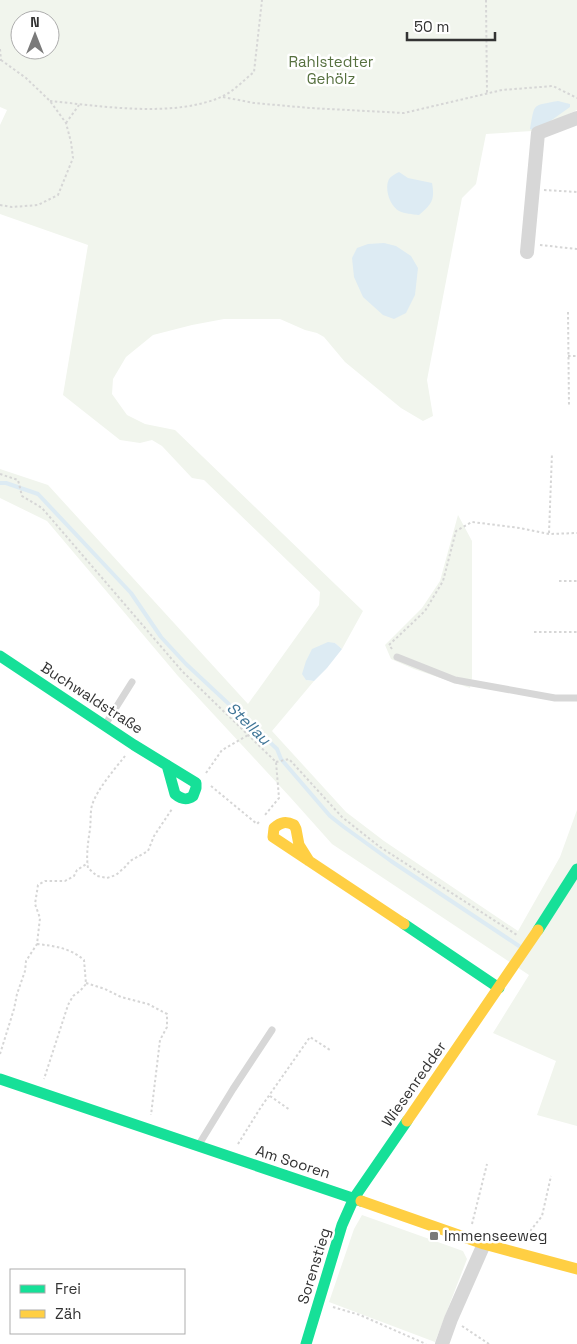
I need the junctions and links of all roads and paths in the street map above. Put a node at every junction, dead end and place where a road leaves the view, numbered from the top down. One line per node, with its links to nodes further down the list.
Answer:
1 (262, 0): 6 (path)
2 (486, 0): 5 (path)
3 (0, 49): 4 (path)
4 (1, 60): 8 (path)
5 (487, 93): 6 (path); 7 (path)
6 (222, 97): 9 (path)
7 (577, 98)
8 (50, 101): 9 (path); 11 (path)
9 (79, 104): 11 (path)
10 (576, 120): 12 (street)
11 (66, 123): 14 (path)
12 (532, 189): 13 (path); 15 (street)
13 (577, 192)
14 (0, 205)
15 (527, 248): 16 (path)
16 (577, 249)
17 (568, 312): 18 (path)
18 (568, 356): 19 (path); 20 (path)
19 (577, 356)
20 (569, 406)
21 (552, 453): 24 (path)
22 (0, 474): 34 (path)
23 (577, 533): 24 (path)
24 (549, 534): 30 (path)
25 (560, 581): 26 (path)
26 (577, 581)
27 (534, 632): 28 (path)
28 (577, 632)
29 (0, 656): 33 (street, Buchwaldstraße)
30 (398, 657): 32 (lane)
31 (132, 682): 33 (lane)
32 (577, 698)
33 (105, 725): 35 (street, Buchwaldstraße)
34 (248, 735): 36 (path); 38 (path)
35 (134, 745): 37 (street, Buchwaldstraße); 42 (path)
36 (276, 762): 39 (path); 44 (path)
37 (167, 765): 38 (street, Buchwaldstraße); 38 (street)
38 (191, 780)
39 (209, 785)
40 (172, 808): 42 (path)
41 (309, 861): 47 (street)
42 (88, 863): 45 (path)
43 (577, 869): 44 (street, Wiesenredder)
44 (530, 942): 47 (street, Wiesenredder)
45 (37, 944): 46 (path); 50 (path)
46 (86, 983): 52 (path); 55 (path)
47 (499, 988): 60 (street, Wiesenredder)
48 (272, 1030): 56 (lane)
49 (330, 1050): 53 (path)
50 (0, 1054)
51 (0, 1079): 52 (street, Am Sooren)
52 (39, 1092): 55 (street, Am Sooren)
53 (269, 1096): 54 (path); 57 (path)
54 (290, 1110)
55 (149, 1130): 56 (street, Am Sooren)
56 (198, 1146): 57 (street, Am Sooren)
57 (229, 1157): 60 (street, Am Sooren)
58 (487, 1164): 61 (path)
59 (551, 1176): 63 (path)
60 (354, 1198): 61 (street, Am Sooren); 65 (street, Sorenstieg)
61 (468, 1238): 62 (street, Am Sooren)
62 (484, 1244): 63 (street, Am Sooren); 66 (street)
63 (525, 1255): 64 (street, Am Sooren)
64 (577, 1269)
65 (318, 1302): 67 (street, Sorenstieg); 68 (path)
66 (451, 1319): 69 (street); 70 (path)
67 (306, 1344)
68 (426, 1344)
69 (442, 1344)
70 (489, 1344)

